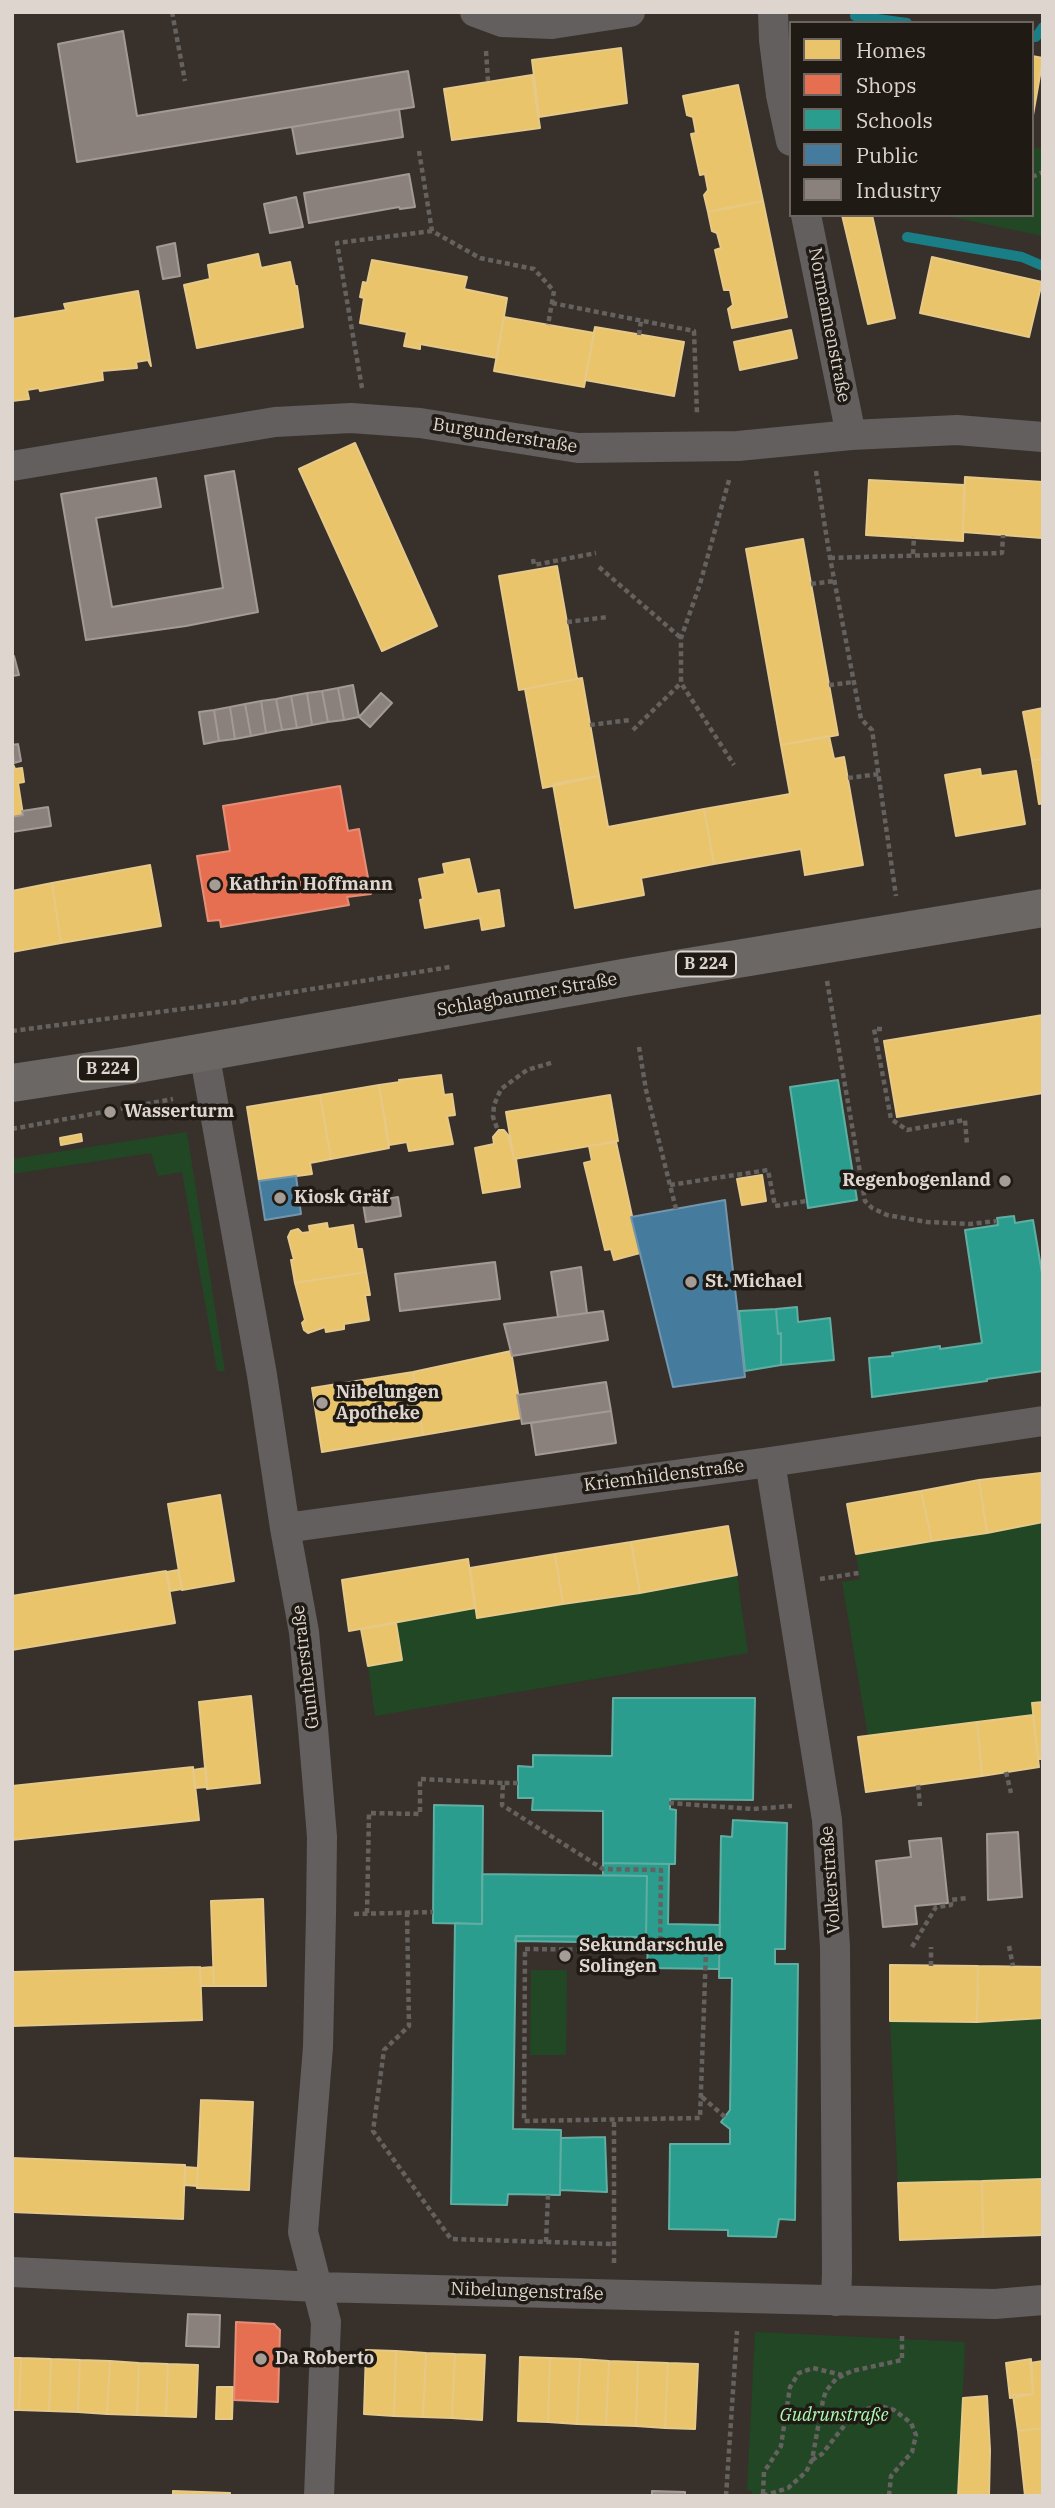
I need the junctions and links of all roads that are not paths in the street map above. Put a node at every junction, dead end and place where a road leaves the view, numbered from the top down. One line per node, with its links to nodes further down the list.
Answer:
1 (475, 12): 2 (street)
2 (631, 12)
3 (773, 12): 4 (street)
4 (789, 131)
5 (806, 217): 6 (street, Normannenstraße)
6 (851, 436): 7 (street, Burgunderstraße); 8 (street, Burgunderstraße)
7 (1043, 437)
8 (12, 466)
9 (1043, 908): 10 (main road, Schlagbaumer Straße / B 224)
10 (204, 1052): 11 (main road, Schlagbaumer Straße / B 224); 14 (street, Guntherstraße)
11 (12, 1083)
12 (1043, 1421): 13 (street, Kriemhildenstraße)
13 (771, 1462): 14 (street, Kriemhildenstraße); 18 (street, Volkerstraße)
14 (285, 1528): 16 (street, Guntherstraße)
15 (12, 2272): 16 (street, Nibelungenstraße)
16 (317, 2287): 18 (street, Nibelungenstraße); 19 (street)
17 (1043, 2300): 18 (street, Nibelungenstraße)
18 (836, 2301)
19 (319, 2496)

